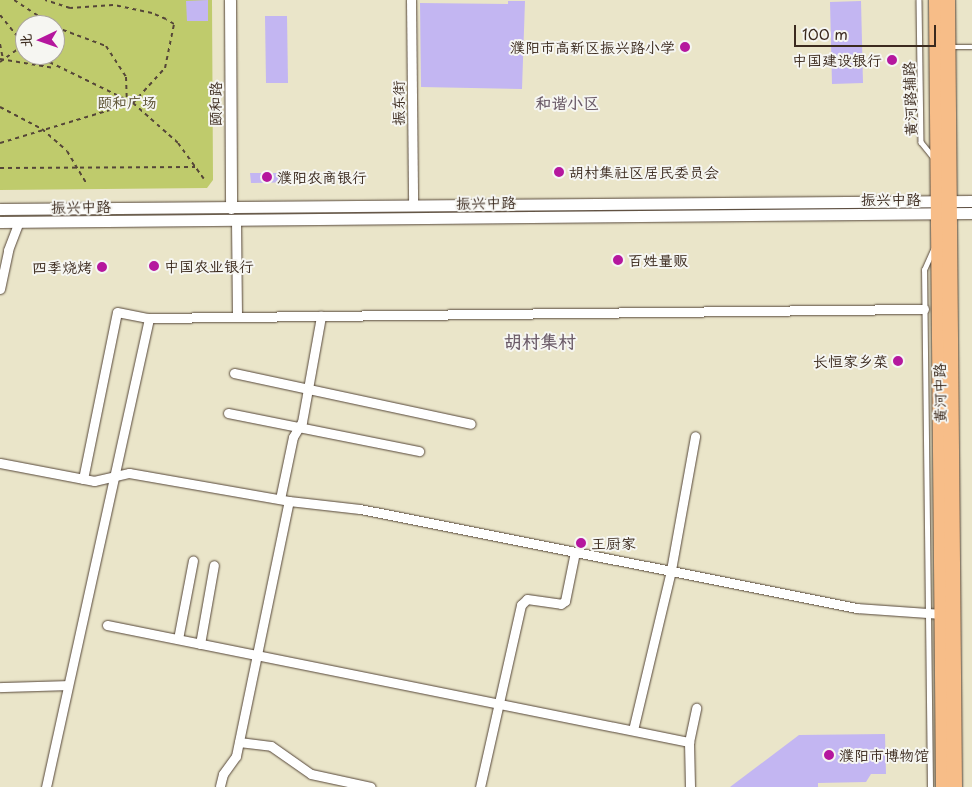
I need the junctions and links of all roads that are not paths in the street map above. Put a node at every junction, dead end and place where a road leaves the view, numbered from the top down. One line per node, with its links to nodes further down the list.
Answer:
1 (230, 0): 12 (street, 颐和路)
2 (411, 0): 10 (street, 振东街)
3 (920, 0): 8 (lane, 黄河路辅路)
4 (936, 0): 8 (main road, 黄河中路)
5 (947, 0): 7 (main road, 黄河中路)
6 (972, 47): 7 (lane)
7 (947, 48): 11 (main road, 黄河中路)
8 (937, 163): 11 (main road, 黄河中路)
9 (972, 201): 11 (street, 振兴中路)
10 (413, 206): 11 (street, 振兴中路); 12 (street, 振兴中路)
11 (943, 207): 14 (street, 振兴中路); 15 (street, 振兴中路); 18 (main road, 黄河中路); 58 (main road, 黄河中路)
12 (231, 208): 13 (street, 振兴中路)
13 (0, 209)
14 (972, 214)
15 (236, 220): 17 (street, 振兴中路); 22 (street)
16 (0, 222): 17 (street, 振兴中路)
17 (20, 222): 19 (street)
18 (938, 240): 20 (lane); 39 (main road, 黄河中路)
19 (0, 289)
20 (924, 309): 21 (street); 39 (lane)
21 (321, 316): 22 (street); 25 (street)
22 (237, 317): 23 (street)
23 (148, 318): 32 (street); 33 (street)
24 (234, 373): 25 (street)
25 (308, 389): 27 (street); 28 (street)
26 (228, 413): 28 (street)
27 (471, 424)
28 (299, 427): 30 (street); 34 (street)
29 (695, 436): 38 (street)
30 (419, 451)
31 (0, 463): 33 (street)
32 (116, 474): 33 (street); 34 (street); 44 (street)
33 (83, 479)
34 (284, 500): 35 (street); 43 (street)
35 (575, 552): 38 (street); 46 (street)
36 (193, 560): 41 (street)
37 (214, 565): 42 (street)
38 (671, 570): 39 (street); 48 (street)
39 (935, 614): 56 (lane); 57 (main road, 黄河中路)
40 (107, 625): 41 (street)
41 (178, 639): 42 (street)
42 (200, 644): 43 (street)
43 (256, 655): 46 (street); 49 (street)
44 (66, 685): 45 (street); 52 (street)
45 (0, 687)
46 (498, 701): 48 (street); 54 (street)
47 (696, 708): 50 (street)
48 (633, 730): 50 (street)
49 (239, 742): 51 (street); 53 (street)
50 (689, 742): 55 (street)
51 (220, 786)
52 (46, 787)
53 (371, 787)
54 (480, 787)
55 (690, 787)
56 (930, 787)
57 (943, 787)
58 (954, 787)

